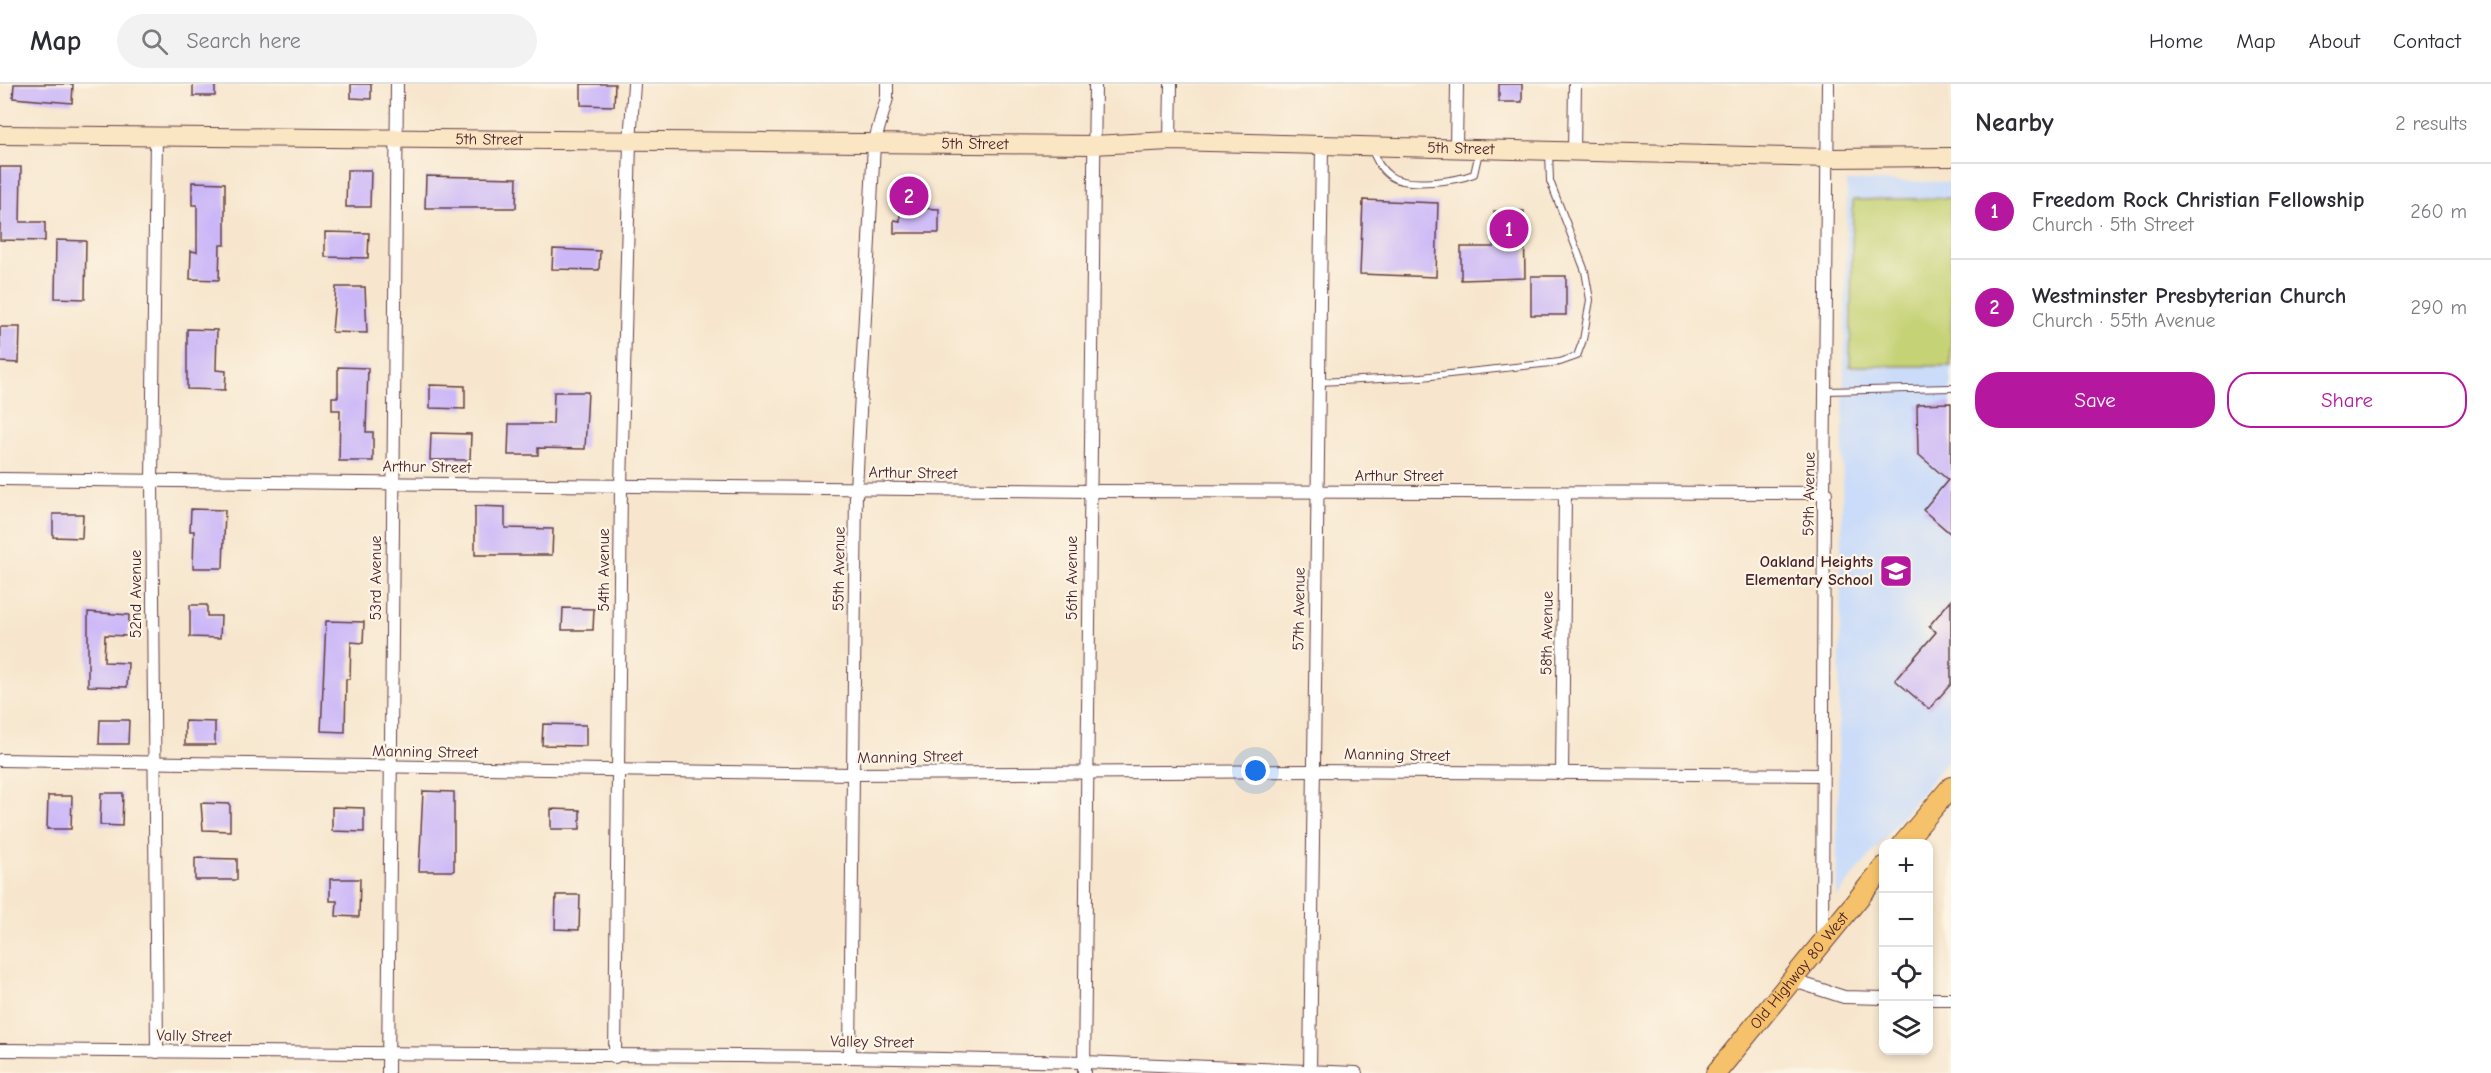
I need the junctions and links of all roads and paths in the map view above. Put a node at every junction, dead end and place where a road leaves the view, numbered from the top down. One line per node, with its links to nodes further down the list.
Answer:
1 (397, 84): 11 (street, 53rd Avenue)
2 (634, 84): 13 (street, 54th Avenue)
3 (887, 84): 14 (street, 55th Avenue)
4 (1095, 84): 15 (street, 56th Avenue)
5 (1171, 84): 12 (street)
6 (1457, 84): 18 (street)
7 (1575, 84): 21 (street)
8 (1828, 84): 23 (street, 59th Avenue)
9 (0, 135): 10 (street, 5th Street)
10 (156, 135): 11 (street, 5th Street); 28 (street, 52nd Avenue)
11 (398, 138): 13 (street, 5th Street); 29 (street, 53rd Avenue)
12 (1170, 141): 15 (street, 5th Street); 16 (street, 5th Street)
13 (630, 142): 14 (street, 5th Street); 30 (street, 54th Avenue)
14 (874, 144): 15 (street, 5th Street); 31 (street, 55th Avenue)
15 (1093, 145): 32 (street, 56th Avenue)
16 (1322, 147): 17 (street, 5th Street); 24 (street, 57th Avenue)
17 (1370, 147): 18 (street, 5th Street); 19 (lane)
18 (1456, 148): 19 (street, 5th Street)
19 (1480, 149): 20 (street, 5th Street)
20 (1550, 151): 21 (street, 5th Street); 24 (lane)
21 (1574, 152): 23 (street, 5th Street)
22 (1951, 157): 23 (street, 5th Street)
23 (1827, 158): 26 (street, 59th Avenue)
24 (1319, 382): 33 (street, 57th Avenue)
25 (1951, 388): 26 (lane)
26 (1826, 392): 35 (street, 59th Avenue)
27 (0, 479): 28 (street, Arthur Street)
28 (152, 482): 29 (street, Arthur Street); 37 (street, 52nd Avenue)
29 (393, 483): 30 (street, Arthur Street); 38 (street, 53rd Avenue)
30 (621, 486): 31 (street, Arthur Street); 39 (street, 54th Avenue)
31 (856, 489): 32 (street, Arthur Street); 42 (street, 55th Avenue)
32 (1089, 491): 33 (street, Arthur Street); 40 (street, 56th Avenue)
33 (1317, 493): 34 (street, Arthur Street); 41 (street, 57th Avenue)
34 (1565, 493): 35 (street, Arthur Street); 43 (street, 58th Avenue)
35 (1826, 494): 44 (street, 59th Avenue)
36 (0, 760): 37 (street, Manning Street)
37 (154, 763): 38 (street, Manning Street); 54 (street, 52nd Avenue)
38 (392, 769): 39 (street, Manning Street); 55 (street, 53rd Avenue)
39 (620, 771): 42 (street, Manning Street); 56 (street, 54th Avenue)
40 (1088, 771): 41 (street, Manning Street); 42 (street, Manning Street); 58 (street, 56th Avenue)
41 (1314, 771): 43 (street, Manning Street); 59 (street, 57th Avenue)
42 (852, 774): 57 (street, 55th Avenue)
43 (1562, 774): 44 (street, Manning Street)
44 (1821, 775): 48 (street, 59th Avenue)
45 (1951, 787): 46 (main road)
46 (1907, 839)
47 (1879, 873): 48 (main road, Old Highway 80 West)
48 (1822, 941): 49 (main road, Old Highway 80 West)
49 (1791, 980): 50 (street); 62 (main road, Old Highway 80 West)
50 (1879, 998)
51 (1933, 999): 52 (street)
52 (1951, 999)
53 (0, 1050): 54 (street, Vally Street)
54 (157, 1052): 55 (street, Vally Street)
55 (388, 1055): 56 (street, Valley Street); 60 (street, 53rd Avenue)
56 (615, 1057): 57 (street, Valley Street)
57 (850, 1058): 58 (street, Valley Street)
58 (1084, 1067): 59 (street, Valley Street)
59 (1310, 1072): 61 (street, Valley Street)
60 (388, 1073)
61 (1356, 1073)
62 (1716, 1073)

